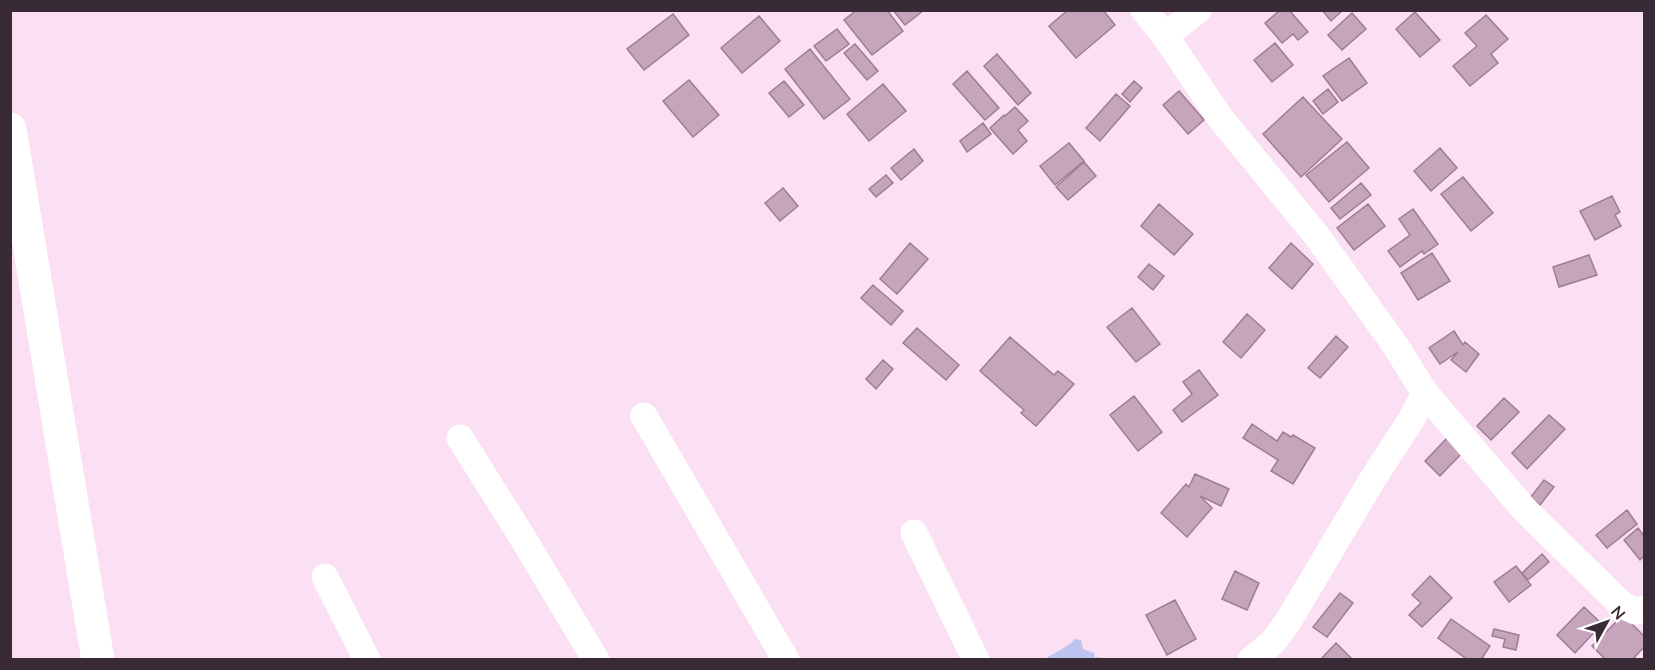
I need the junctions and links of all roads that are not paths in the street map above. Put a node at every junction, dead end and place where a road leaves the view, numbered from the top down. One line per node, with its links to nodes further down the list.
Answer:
1 (1144, 10): 3 (street)
2 (1198, 10): 3 (street)
3 (1165, 36): 5 (street)
4 (10, 129): 11 (street)
5 (1425, 393): 10 (street); 16 (street)
6 (644, 416): 14 (street)
7 (460, 438): 13 (street)
8 (914, 533): 15 (street)
9 (324, 577): 12 (street)
10 (1644, 609)
11 (98, 660)
12 (367, 660)
13 (596, 660)
14 (786, 660)
15 (976, 660)
16 (1251, 660)

